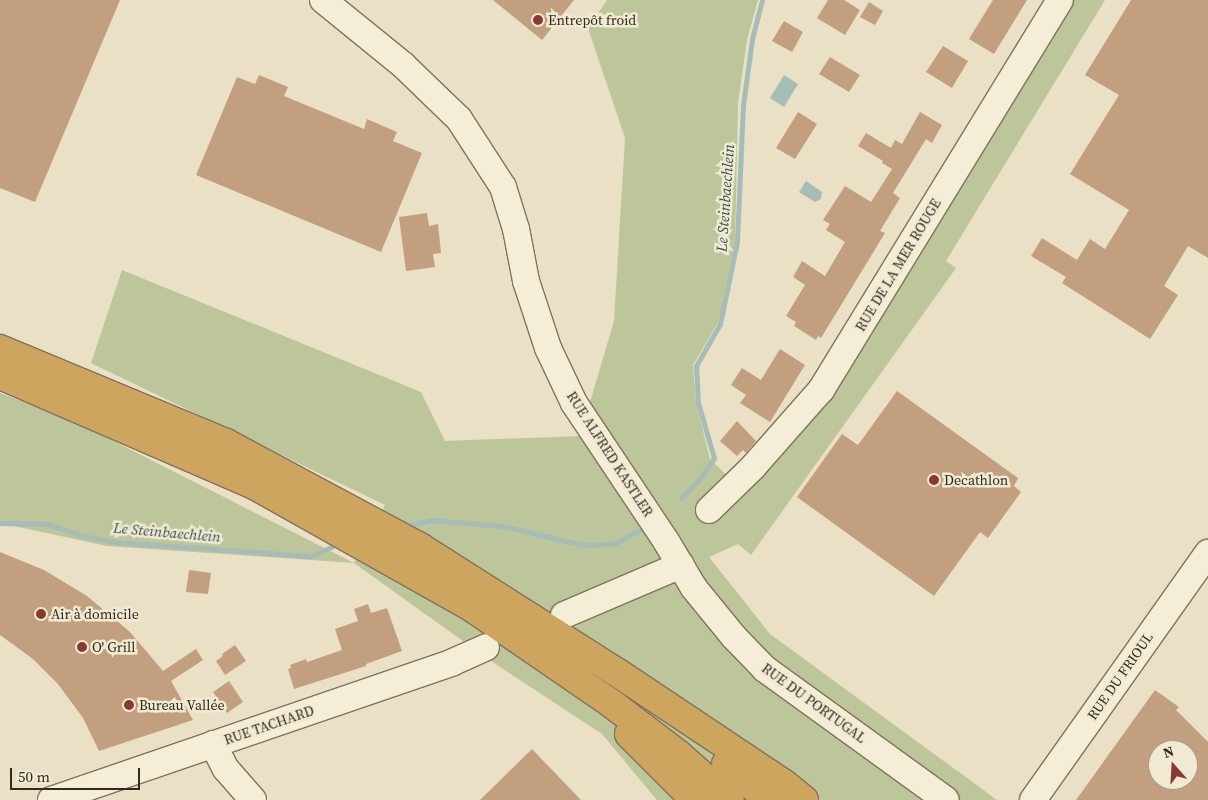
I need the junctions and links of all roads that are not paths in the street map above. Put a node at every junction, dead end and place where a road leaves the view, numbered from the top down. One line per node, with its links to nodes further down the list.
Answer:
1 (323, 0): 7 (street, RUE ALFRED KASTLER)
2 (1060, 0): 5 (street, RUE DE LA MER ROUGE)
3 (0, 348): 10 (highway)
4 (0, 375): 11 (highway)
5 (709, 510)
6 (1208, 553): 20 (street, RUE DU FRIOUL)
7 (681, 565): 8 (street); 19 (street, RUE DU PORTUGAL)
8 (564, 615)
9 (486, 647): 12 (street, RUE TACHARD)
10 (615, 671): 17 (highway); 18 (highway)
11 (612, 704): 15 (highway); 16 (highway)
12 (213, 744): 13 (street, RUE TACHARD); 14 (street)
13 (52, 800)
14 (253, 800)
15 (695, 800)
16 (730, 800)
17 (769, 800)
18 (804, 800)
19 (946, 800)
20 (1033, 800)

